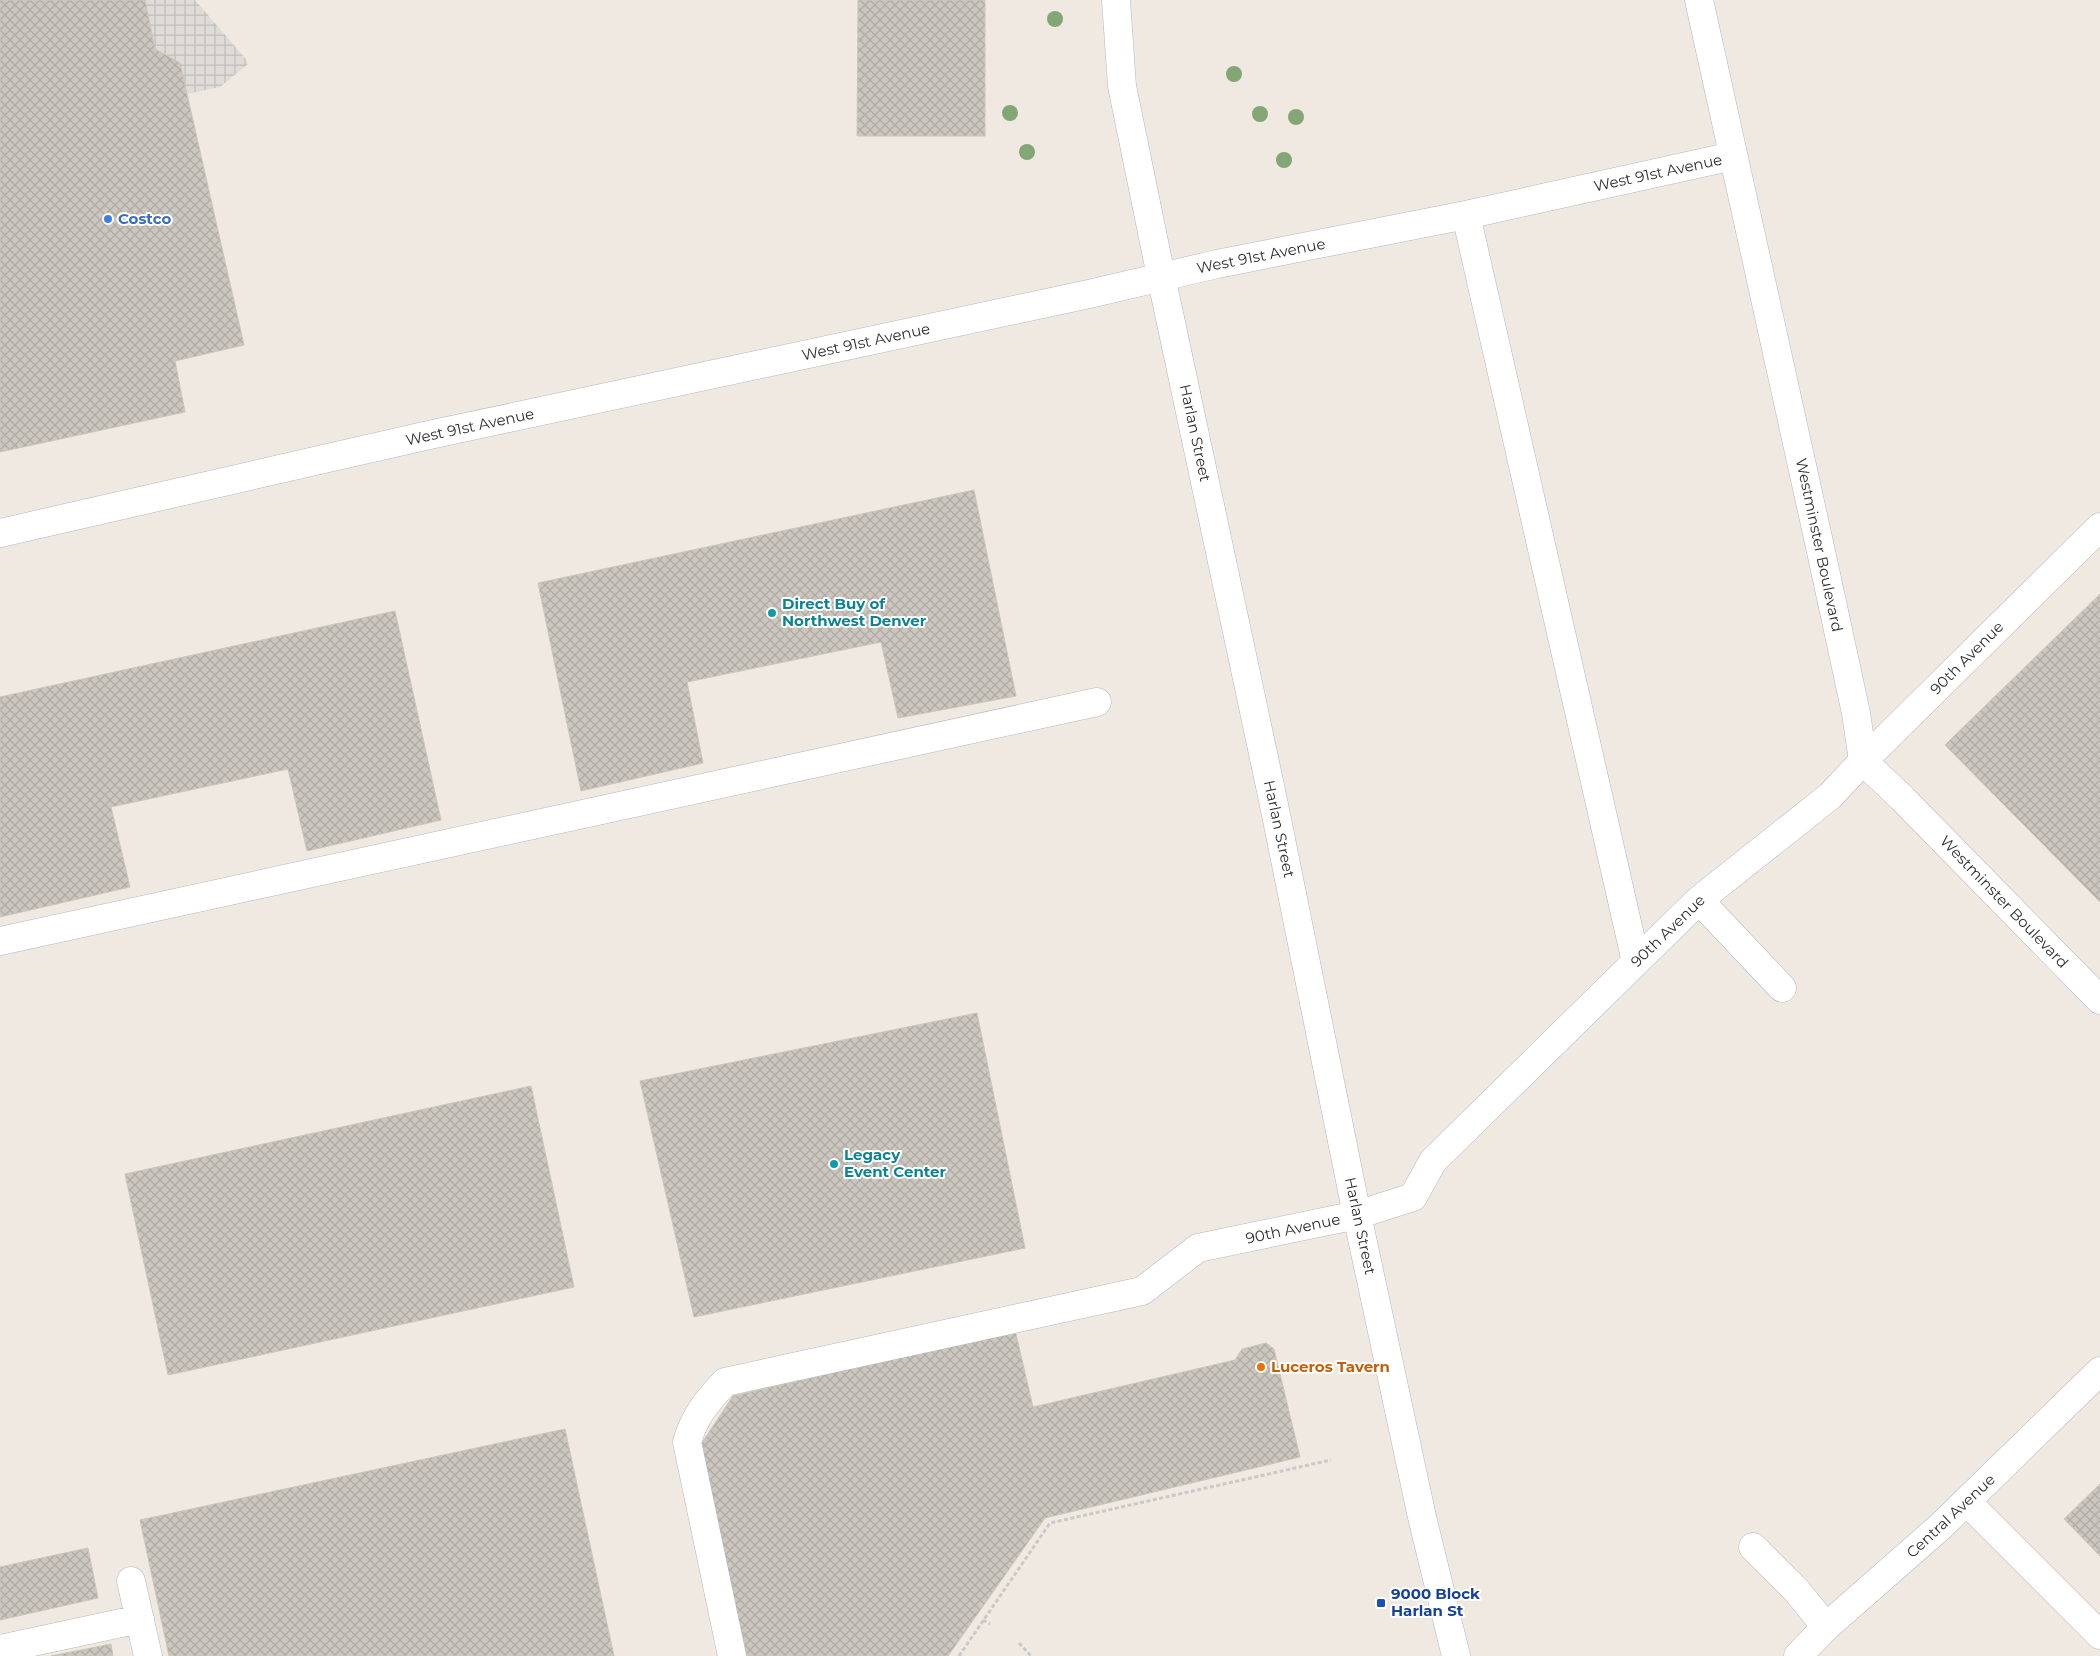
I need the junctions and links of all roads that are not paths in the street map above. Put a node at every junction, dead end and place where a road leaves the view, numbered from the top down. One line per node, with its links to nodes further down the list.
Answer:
1 (1116, 0): 5 (street, Harlan Street)
2 (1699, 0): 3 (street, Westminster Boulevard)
3 (1732, 156): 4 (street, West 91st Avenue); 9 (street, Westminster Boulevard)
4 (1466, 215): 5 (street, West 91st Avenue); 12 (street)
5 (1160, 276): 7 (street, West 91st Avenue); 15 (street, Harlan Street)
6 (2100, 527): 9 (street, 90th Avenue)
7 (0, 533)
8 (1098, 702): 11 (street)
9 (1862, 761): 10 (street, 90th Avenue); 14 (street, Westminster Boulevard)
10 (1699, 900): 12 (street, 90th Avenue); 13 (street)
11 (0, 941)
12 (1636, 962): 15 (street, 90th Avenue)
13 (1782, 988)
14 (2100, 1000)
15 (1357, 1215): 25 (street, 90th Avenue); 26 (street, Harlan Street)
16 (2100, 1371): 17 (street, Central Avenue)
17 (1967, 1502): 21 (street, Central Avenue); 22 (street)
18 (1753, 1547): 21 (street)
19 (131, 1581): 20 (street)
20 (140, 1619): 23 (street); 24 (street)
21 (1826, 1628): 27 (street, Central Avenue)
22 (2100, 1635)
23 (0, 1649)
24 (148, 1656)
25 (732, 1656)
26 (1456, 1656)
27 (1798, 1656)

